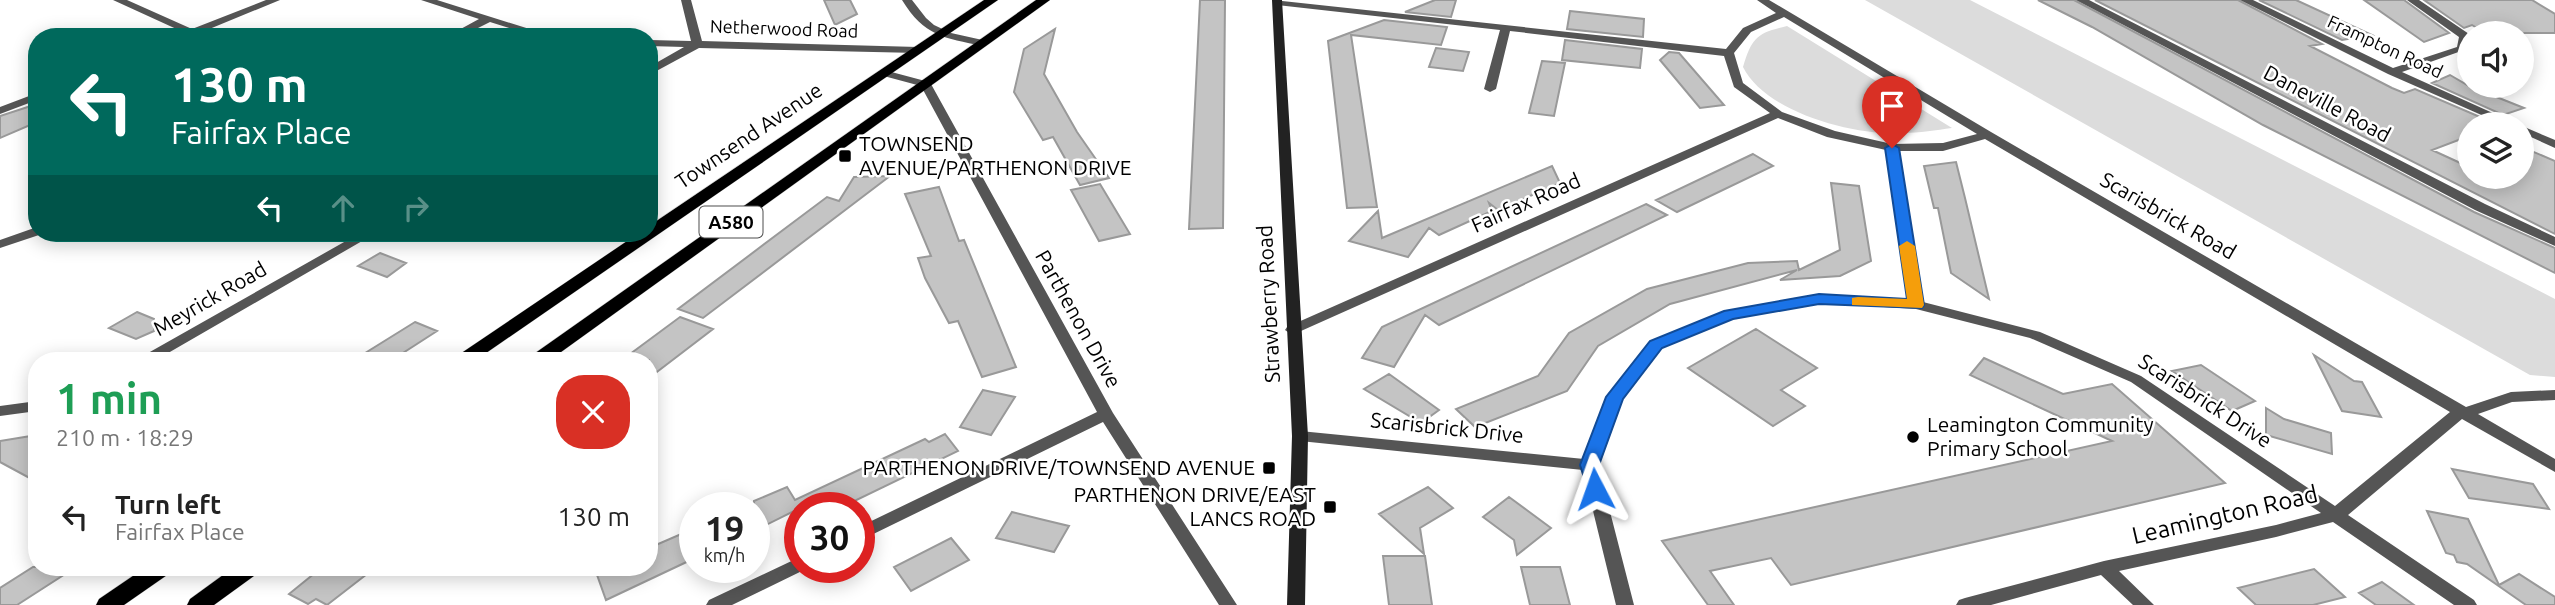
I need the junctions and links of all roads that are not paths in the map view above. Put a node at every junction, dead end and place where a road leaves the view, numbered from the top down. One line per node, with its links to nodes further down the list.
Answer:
1 (118, 0): 16 (street)
2 (275, 0): 17 (street)
3 (426, 0): 14 (street)
4 (686, 0): 23 (street)
5 (907, 0): 20 (street)
6 (992, 0): 20 (main road, Townsend Avenue / A580)
7 (1044, 0): 22 (main road, A580)
8 (1762, 0): 13 (street, Scarisbrick Road)
9 (2081, 0): 43 (street, Daneville Road)
10 (2245, 0): 27 (street, Frampton Road)
11 (2412, 0): 27 (street)
12 (1277, 1): 15 (street); 46 (main road, Strawberry Road)
13 (1785, 13): 25 (street); 36 (street, Scarisbrick Road)
14 (488, 19): 18 (street); 19 (street)
15 (1506, 27): 25 (street); 30 (street)
16 (182, 28)
17 (202, 28)
18 (470, 28)
19 (519, 28)
20 (943, 34): 22 (street); 24 (main road, Townsend Avenue / A580)
21 (658, 43): 23 (street, Netherwood Road)
22 (983, 43): 29 (main road, A580)
23 (697, 44): 24 (street, Netherwood Road); 26 (street)
24 (918, 50): 28 (main road, Townsend Avenue / A580)
25 (1729, 53): 34 (street)
26 (658, 67)
27 (2392, 72): 33 (street, Frampton Road)
28 (884, 73): 29 (street); 39 (main road, Townsend Avenue / A580)
29 (925, 84): 49 (main road, A580); 54 (street, Parthenon Drive)
30 (1490, 89)
31 (28, 100): 32 (street)
32 (0, 111)
33 (2484, 112)
34 (1778, 114): 38 (street); 46 (street, Fairfax Road)
35 (2534, 134): 37 (street)
36 (1987, 135): 38 (street); 53 (street, Scarisbrick Road)
37 (2555, 144)
38 (1892, 148): 45 (street)
39 (658, 227)
40 (28, 234): 44 (street)
41 (353, 242): 47 (street, Meyrick Road)
42 (637, 242): 48 (main road, Townsend Avenue / A580)
43 (2555, 242)
44 (0, 244)
45 (1916, 305): 56 (street, Scarisbrick Drive); 58 (street, Scarisbrick Drive)
46 (1292, 330): 55 (main road, Strawberry Road)
47 (160, 352)
48 (476, 352)
49 (549, 352)
50 (2555, 395): 53 (street, Leamington Road)
51 (28, 407): 52 (street)
52 (0, 411)
53 (2464, 412): 57 (street, Scarisbrick Road); 58 (street, Leamington Road)
54 (1106, 414): 59 (street); 67 (street, Parthenon Drive)
55 (1300, 436): 56 (street, Scarisbrick Drive); 68 (main road, Strawberry Road)
56 (1590, 465): 69 (street)
57 (2555, 466)
58 (2336, 515): 60 (street, Leamington Road); 72 (street, Scarisbrick Drive)
59 (875, 527)
60 (2104, 568): 70 (street, Leamington Road); 71 (street)
61 (784, 572): 64 (street)
62 (149, 576): 65 (main road)
63 (238, 576): 66 (main road)
64 (724, 603)
65 (107, 605)
66 (198, 605)
67 (1228, 605)
68 (1296, 605)
69 (1625, 605)
70 (1965, 605)
71 (2144, 605)
72 (2468, 605)

